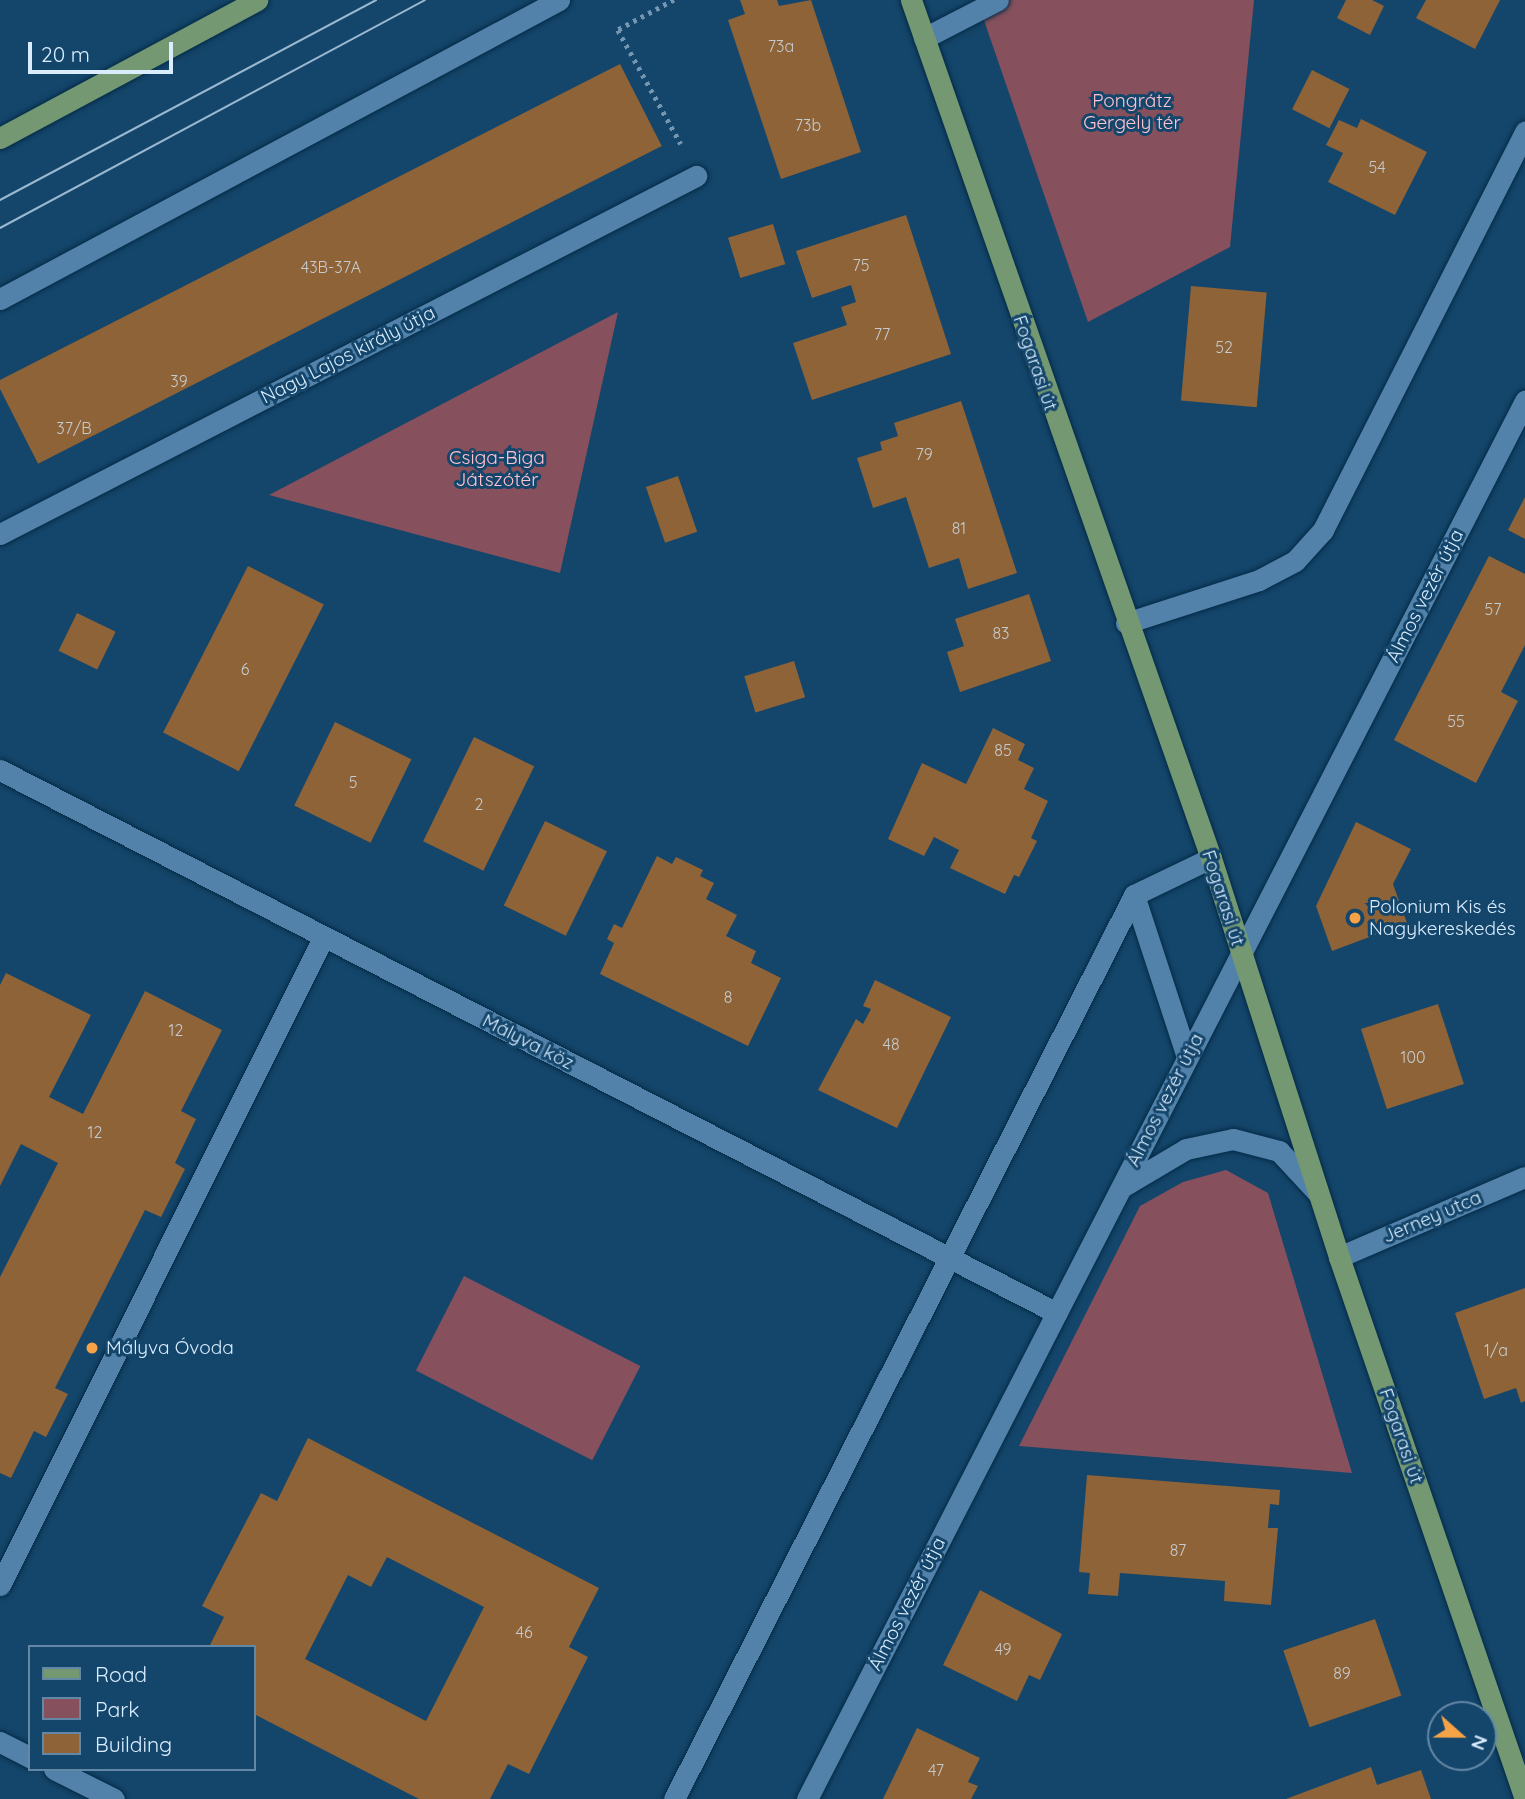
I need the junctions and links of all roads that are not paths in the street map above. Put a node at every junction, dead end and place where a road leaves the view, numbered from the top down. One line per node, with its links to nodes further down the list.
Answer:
1 (257, 0): 7 (main road)
2 (559, 0): 9 (street)
3 (911, 0): 5 (main road, Fogarasi út)
4 (998, 0): 5 (street)
5 (924, 38): 12 (main road, Fogarasi út)
6 (1525, 131): 12 (street)
7 (0, 138)
8 (696, 176): 11 (street, Nagy Lajos király útja)
9 (0, 299)
10 (1525, 401): 17 (street, Álmos vezér útja)
11 (0, 534)
12 (1126, 623): 14 (main road, Fogarasi út)
13 (0, 770): 16 (street, Mályva köz)
14 (1211, 858): 15 (street); 17 (main road, Fogarasi út)
15 (1134, 895): 18 (street); 23 (street)
16 (324, 936): 23 (street, Mályva köz); 25 (street)
17 (1241, 952): 18 (street, Álmos vezér útja); 21 (main road, Fogarasi út)
18 (1187, 1057): 20 (street, Álmos vezér útja)
19 (1525, 1177): 22 (street, Jerney utca)
20 (1120, 1188): 21 (street); 24 (street, Álmos vezér útja)
21 (1321, 1198): 22 (main road, Fogarasi út)
22 (1339, 1257): 32 (main road, Fogarasi út)
23 (948, 1259): 24 (street, Mályva köz); 30 (street)
24 (1056, 1313): 31 (street, Álmos vezér útja)
25 (0, 1585)
26 (0, 1742): 27 (street)
27 (28, 1756)
28 (58, 1771): 29 (street)
29 (114, 1799)
30 (674, 1799)
31 (807, 1799)
32 (1525, 1799)

